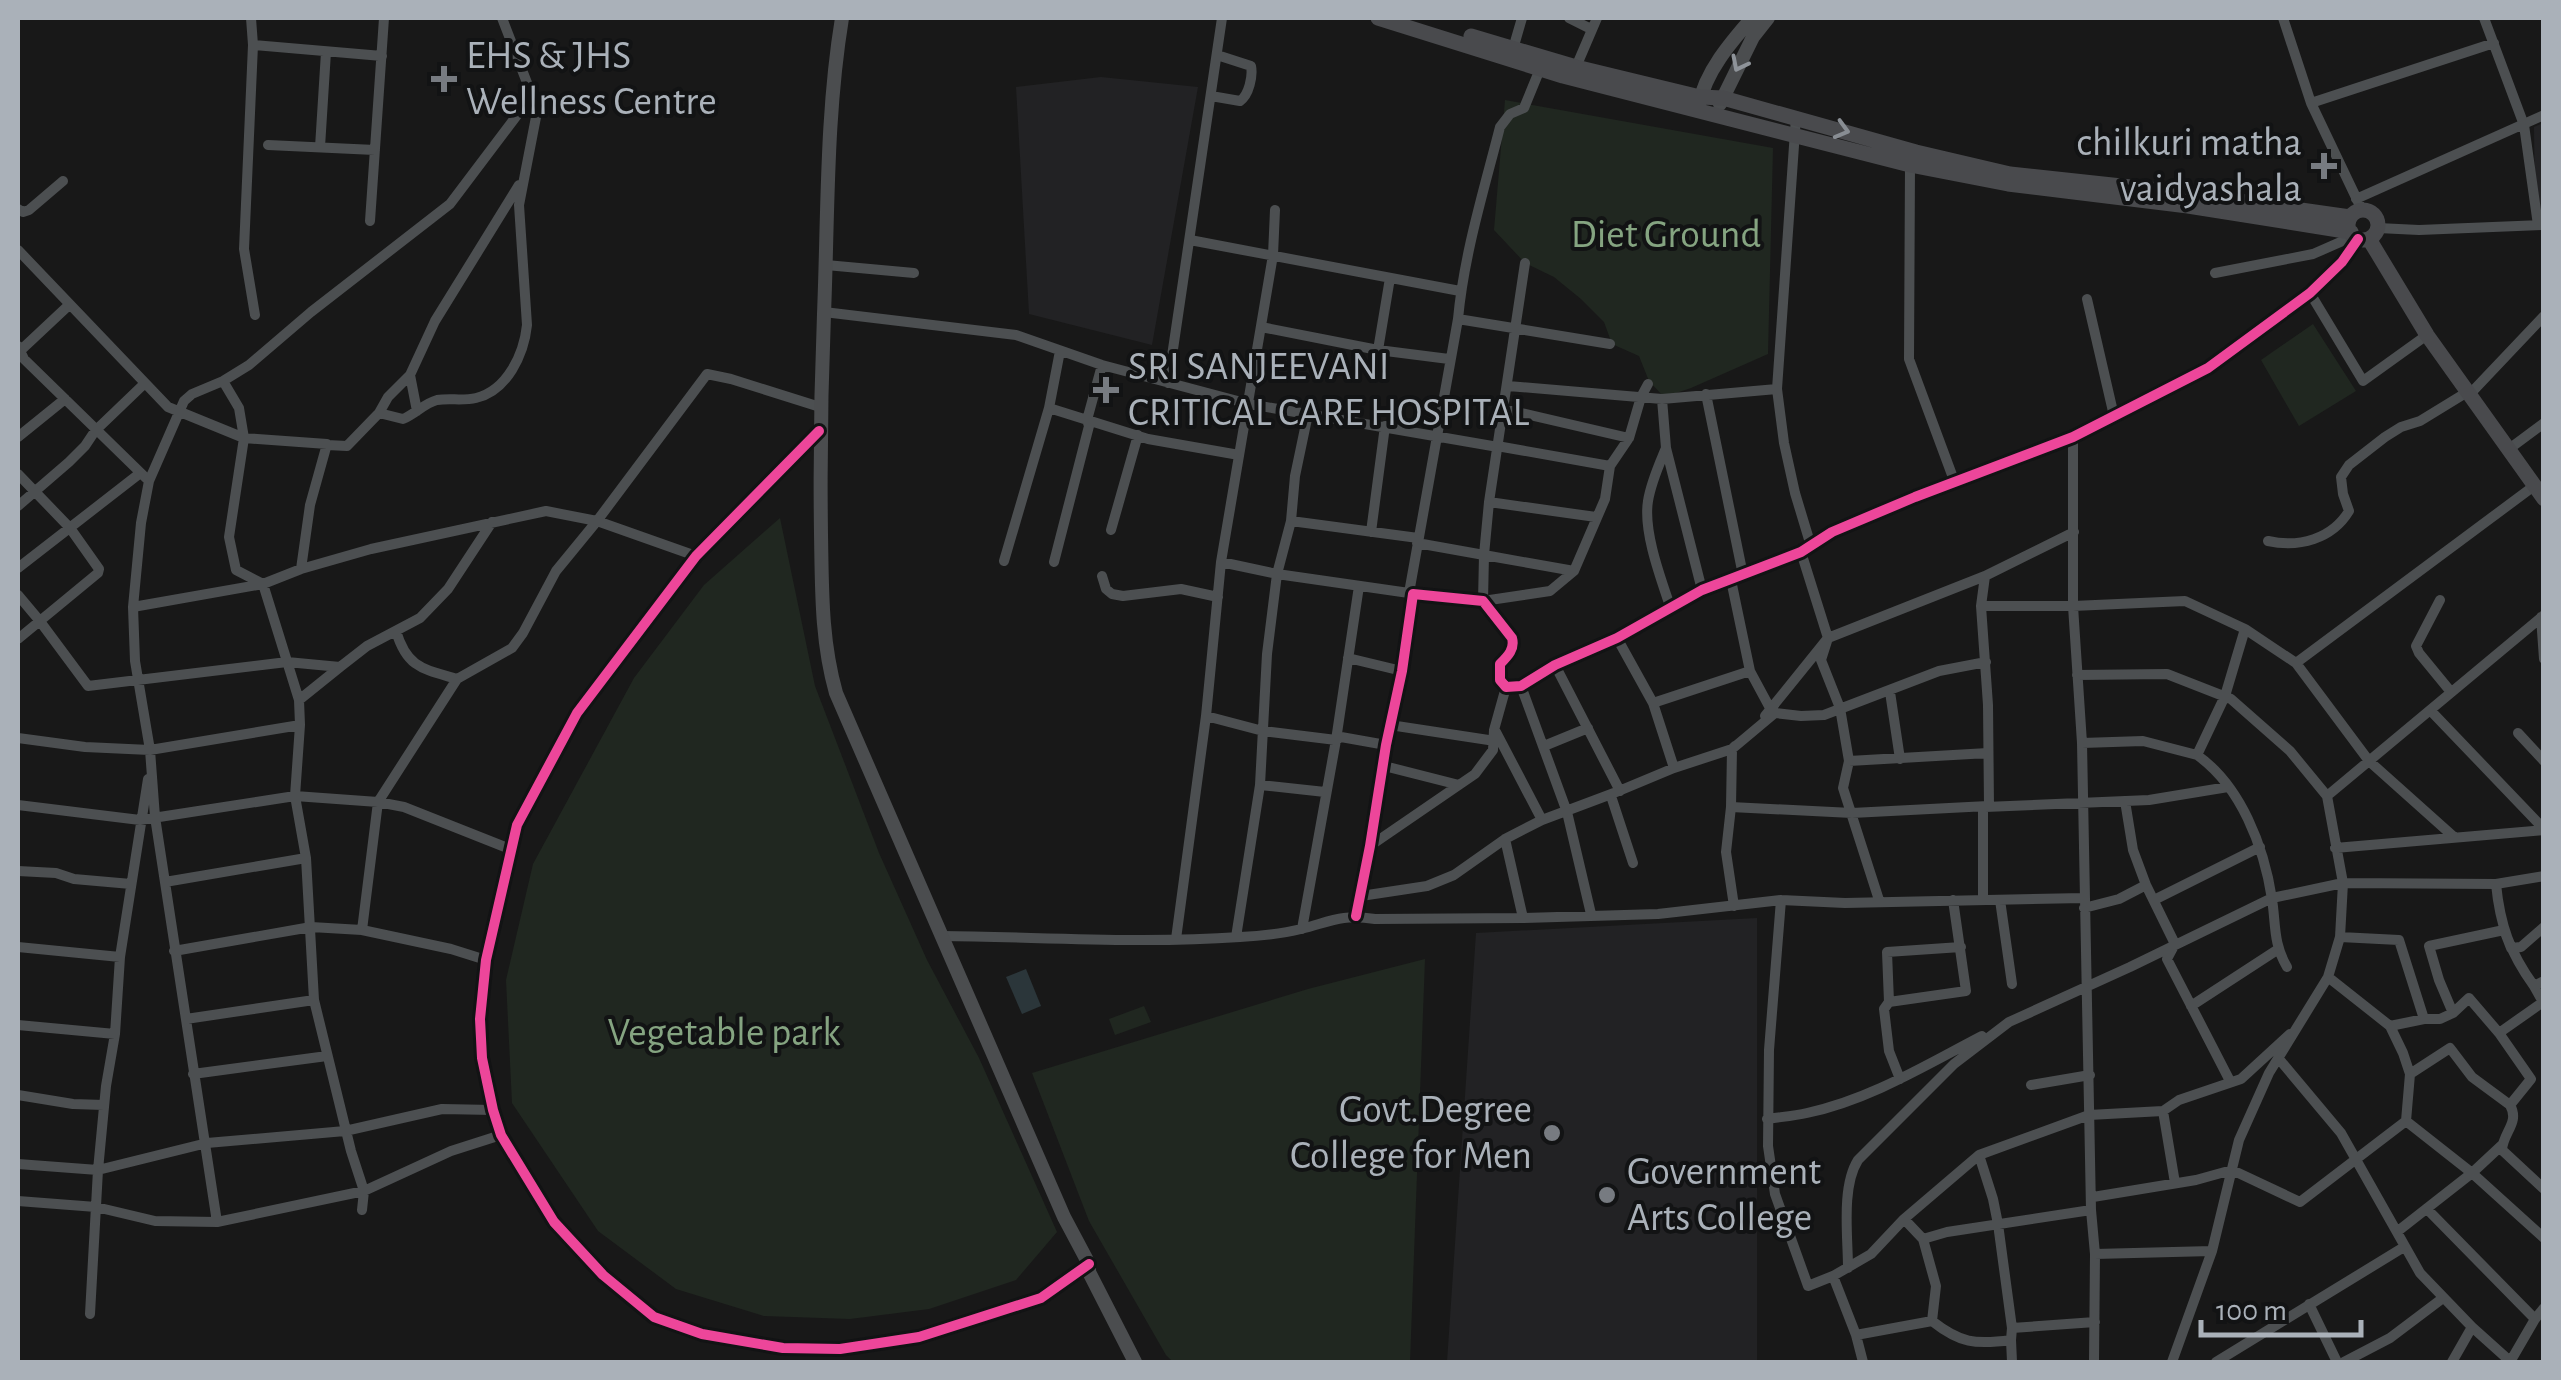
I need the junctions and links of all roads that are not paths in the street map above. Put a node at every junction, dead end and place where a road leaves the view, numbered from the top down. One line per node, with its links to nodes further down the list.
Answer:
1 (250, 18): 18 (street)
2 (384, 18): 22 (street)
3 (502, 18): 26 (street)
4 (831, 18): 23 (main road)
5 (842, 18): 23 (main road)
6 (1222, 18): 21 (street)
7 (1378, 18): 25 (main road)
8 (1410, 18): 19 (main road)
9 (1522, 18): 19 (street)
10 (1569, 18): 16 (street)
11 (1598, 18): 16 (street)
12 (1752, 18): 30 (main road)
13 (1768, 18): 28 (main road, one-way to 28)
14 (2284, 18): 29 (street)
15 (2484, 18): 17 (street)
16 (1591, 28): 24 (street)
17 (2494, 43): 29 (street); 34 (street)
18 (253, 45): 20 (street); 60 (street)
19 (1513, 49): 24 (main road)
20 (326, 52): 22 (street); 37 (street)
21 (1217, 55): 27 (street); 27 (street)
22 (382, 56): 38 (street)
23 (835, 65): 51 (main road)
24 (1576, 67): 30 (main road)
25 (1540, 68): 30 (main road); 55 (street)
26 (531, 92): 40 (street); 73 (street)
27 (1211, 96): 47 (street)
28 (1722, 98): 30 (main road); 31 (main road); 33 (main road)
29 (2311, 103): 45 (street)
30 (1699, 104): 31 (main road)
31 (1716, 115): 35 (main road)
32 (2544, 115): 34 (street)
33 (1796, 117): 35 (street); 45 (main road, one-way to 45)
34 (2524, 125): 45 (street); 46 (street)
35 (1794, 136): 39 (main road); 78 (street)
36 (268, 145): 37 (street)
37 (320, 147): 38 (street)
38 (375, 150): 44 (street)
39 (1910, 165): 45 (main road); 114 (street)
40 (523, 178): 72 (street); 85 (street)
41 (62, 181): 42 (street)
42 (18, 208)
43 (1275, 210): 49 (street)
44 (370, 221)
45 (2360, 225): 46 (street); 53 (street); 56 (street); 65 (main road)
46 (2541, 225)
47 (1190, 240): 49 (street); 74 (street)
48 (18, 250): 58 (street)
49 (1274, 255): 54 (street); 63 (street)
50 (1525, 263): 64 (street)
51 (826, 265): 52 (street); 59 (main road)
52 (914, 273)
53 (2215, 273)
54 (1390, 278): 55 (street); 67 (street)
55 (1460, 291): 62 (street)
56 (2310, 293): 65 (street); 94 (street)
57 (2087, 299): 94 (street)
58 (70, 306): 69 (street); 75 (street)
59 (824, 312): 68 (street); 87 (main road)
60 (255, 315)
61 (2544, 316): 80 (street)
62 (1458, 320): 64 (street); 70 (street)
63 (1260, 328): 67 (street); 86 (street)
64 (1516, 328): 66 (street); 77 (street)
65 (2427, 335): 80 (main road)
66 (1610, 344)
67 (1378, 350): 70 (street)
68 (1060, 351): 71 (street); 88 (street)
69 (20, 355): 83 (street)
70 (1449, 359): 101 (street)
71 (1102, 365): 74 (street); 95 (street)
72 (410, 375): 79 (street); 92 (street)
73 (223, 381): 91 (street); 104 (street)
74 (1168, 382): 86 (street)
75 (144, 384): 91 (street); 98 (street)
76 (1648, 384): 82 (street)
77 (1508, 386): 82 (street); 89 (street)
78 (1777, 389): 81 (street); 129 (street)
79 (413, 390): 85 (street); 90 (street)
80 (2470, 392): 109 (main road); 128 (street)
81 (1706, 394): 84 (street); 139 (street)
82 (1641, 397): 84 (street); 105 (street)
83 (64, 399): 98 (street); 102 (street)
84 (1662, 399): 108 (street)
85 (433, 401): 90 (street)
86 (1249, 404): 93 (street); 110 (street)
87 (820, 407): 99 (main road); 120 (street)
88 (1049, 408): 95 (street); 132 (street)
89 (1504, 409): 105 (street); 107 (street)
90 (417, 412): 92 (street)
91 (177, 413): 104 (street); 113 (street)
92 (379, 413): 106 (street)
93 (1308, 414): 97 (street); 121 (street)
94 (2114, 416): 103 (street)
95 (1088, 420): 100 (street); 133 (street)
96 (2544, 423): 109 (street)
97 (1386, 426): 101 (street); 125 (street)
98 (95, 431): 113 (street); 115 (street)
99 (819, 431): 131 (street); 259 (main road)
100 (1138, 435): 110 (street); 124 (street)
101 (1437, 436): 107 (street); 127 (street)
102 (18, 437)
103 (2073, 437): 114 (street); 126 (street)
104 (244, 438): 106 (street); 143 (street)
105 (1630, 438): 111 (street)
106 (327, 445): 136 (street)
107 (1498, 446): 111 (street); 117 (street)
108 (1666, 448): 145 (street); 154 (street)
109 (2509, 449): 116 (main road)
110 (1239, 455): 134 (street)
111 (1610, 466): 119 (street)
112 (18, 474): 115 (street)
113 (144, 478): 123 (street); 153 (street)
114 (1956, 482): 129 (street)
115 (34, 491): 118 (street); 123 (street)
116 (2539, 492): 166 (street)
117 (1489, 502): 119 (street); 130 (street)
118 (18, 506)
119 (1596, 517): 137 (street)
120 (597, 521): 122 (street); 131 (street); 172 (street)
121 (1291, 521): 125 (street); 138 (street)
122 (492, 522): 136 (street); 158 (street)
123 (70, 528): 135 (street); 156 (street)
124 (1111, 530)
125 (1370, 532): 127 (street)
126 (2074, 532): 141 (street); 152 (street)
127 (1417, 541): 130 (street); 146 (street)
128 (2268, 541)
129 (1806, 550): 139 (street); 160 (street)
130 (1484, 555): 137 (street); 150 (street)
131 (696, 556): 231 (street)
132 (1004, 561)
133 (1054, 562)
134 (1222, 562): 138 (street); 148 (street)
135 (18, 568)
136 (300, 569): 143 (street)
137 (1574, 570): 150 (street)
138 (1277, 574): 144 (street); 188 (street)
139 (1743, 575): 142 (street)
140 (1102, 576): 148 (street)
141 (1985, 576): 151 (street); 160 (street)
142 (1730, 580): 145 (street); 170 (street)
143 (263, 584): 153 (street); 164 (street)
144 (1360, 586): 146 (street); 162 (street)
145 (1702, 590): 154 (street)
146 (1411, 593): 150 (street); 169 (street)
147 (18, 595): 156 (street)
148 (1218, 597): 184 (street)
149 (2440, 600): 177 (street)
150 (1483, 601): 175 (street)
151 (1981, 606): 152 (street); 165 (street)
152 (2074, 606): 157 (street); 171 (street)
153 (132, 607): 173 (street)
154 (1671, 609): 159 (street)
155 (2542, 616): 163 (street); 177 (street)
156 (40, 620): 161 (street); 173 (street)
157 (2245, 629): 166 (street); 178 (street)
158 (396, 631): 168 (street); 172 (street)
159 (1617, 638): 167 (street); 180 (street)
160 (1828, 638): 181 (street); 182 (street)
161 (18, 639)
162 (1348, 658): 169 (street); 192 (street)
163 (2544, 660)
164 (287, 662): 168 (street); 173 (street); 179 (street)
165 (1986, 662): 176 (street); 198 (street)
166 (2296, 663): 201 (street)
167 (1554, 665): 174 (street); 187 (street)
168 (340, 667): 179 (street)
169 (1402, 671): 186 (street)
170 (1750, 671): 180 (street); 182 (street)
171 (2077, 676): 178 (street); 193 (street)
172 (457, 679): 215 (street)
173 (138, 680): 196 (street)
174 (1520, 686): 175 (street); 195 (street)
175 (1506, 687): 190 (street)
176 (1890, 692): 181 (street); 200 (street)
177 (2451, 692): 183 (street)
178 (2225, 696): 199 (street); 213 (street)
179 (299, 700): 185 (street)
180 (1653, 703): 206 (street)
181 (1840, 708): 197 (street); 202 (street)
182 (1772, 710): 197 (street)
183 (2430, 710): 201 (street); 225 (street)
184 (1206, 716): 188 (street); 262 (street)
185 (300, 725): 196 (street); 212 (street)
186 (1390, 725): 190 (street); 194 (street)
187 (1588, 728): 195 (street); 211 (street)
188 (1263, 730): 192 (street); 207 (street)
189 (2518, 733): 203 (street)
190 (1494, 735): 208 (street); 224 (street)
191 (18, 738): 196 (street)
192 (1336, 740): 194 (street); 210 (street)
193 (2082, 743): 199 (street); 216 (street)
194 (1386, 745): 205 (street)
195 (1544, 746): 220 (street)
196 (150, 750): 204 (street)
197 (1732, 750): 206 (street); 219 (street)
198 (1988, 753): 200 (street); 218 (street)
199 (2197, 754): 209 (street)
200 (1900, 759): 202 (street)
201 (2370, 760): 213 (street); 226 (street)
202 (1849, 761): 221 (street)
203 (2544, 761)
204 (150, 765): 222 (street); 223 (street)
205 (1384, 766): 208 (street); 228 (street)
206 (1674, 768): 211 (street)
207 (1260, 785): 210 (street); 260 (street)
208 (1459, 785): 228 (street)
209 (2228, 788): 214 (street); 229 (street)
210 (1326, 792): 256 (street)
211 (1617, 792): 220 (street); 233 (street)
212 (295, 796): 215 (street); 222 (street); 232 (street)
213 (2327, 796): 230 (street)
214 (2125, 801): 216 (street); 239 (street)
215 (378, 802): 231 (street); 257 (street)
216 (2081, 804): 218 (street); 249 (street)
217 (18, 805): 223 (street)
218 (1986, 807): 221 (street); 246 (street)
219 (1731, 808): 221 (street); 250 (street)
220 (1567, 812): 224 (street); 251 (street)
221 (1852, 813): 244 (street)
222 (156, 817): 223 (street); 236 (street)
223 (140, 820): 238 (street)
224 (1542, 820): 227 (street)
225 (2544, 829): 226 (street)
226 (2454, 837): 230 (street)
227 (1505, 839): 241 (street); 253 (street)
228 (1370, 846): 241 (street)
229 (2260, 847): 242 (street); 248 (street)
230 (2336, 848): 237 (street)
231 (510, 849): 269 (street)
232 (306, 858): 236 (street); 254 (street)
233 (1633, 863)
234 (18, 872): 238 (street)
235 (2544, 876): 240 (street)
236 (166, 882): 267 (street)
237 (2343, 883): 240 (street); 242 (street); 261 (street)
238 (131, 884): 268 (street)
239 (2146, 884): 248 (street); 249 (street)
240 (2496, 884): 258 (street)
241 (1361, 896): 252 (street)
242 (2272, 898): 263 (street); 266 (street)
243 (1781, 900): 244 (street); 250 (street); 301 (street)
244 (1879, 900): 245 (street)
245 (1954, 900): 246 (street); 265 (street)
246 (1983, 900): 247 (street)
247 (2000, 900): 249 (street); 273 (street)
248 (2154, 900): 263 (street)
249 (2084, 903): 274 (street)
250 (1734, 906): 251 (street)
251 (1591, 914): 253 (street)
252 (1356, 916): 253 (street); 256 (street)
253 (1523, 918)
254 (310, 927): 257 (street); 267 (street); 275 (street)
255 (2544, 927): 258 (street)
256 (1302, 929): 260 (street)
257 (362, 930): 269 (street)
258 (2504, 930): 272 (street); 278 (street)
259 (942, 936): 262 (street); 331 (main road)
260 (1236, 937): 262 (street)
261 (2340, 937): 271 (street); 280 (street)
262 (1176, 939)
263 (2175, 944): 274 (street); 277 (street)
264 (18, 947): 268 (street)
265 (1960, 947): 276 (street); 276 (street)
266 (2277, 950): 270 (street); 277 (street)
267 (174, 952): 279 (street)
268 (120, 957): 286 (street)
269 (486, 960): 298 (street)
270 (2287, 967)
271 (2328, 977): 282 (street); 284 (street)
272 (2539, 983): 285 (street)
273 (2012, 984)
274 (2087, 985): 281 (street); 291 (street)
275 (314, 1000): 279 (street); 287 (street)
276 (1890, 1002): 292 (street)
277 (2190, 1006): 293 (street)
278 (2453, 1013): 280 (street); 285 (street)
279 (186, 1019): 289 (street)
280 (2424, 1019): 284 (street)
281 (2010, 1022): 292 (street); 332 (street)
282 (2302, 1023): 288 (street); 293 (street)
283 (18, 1025): 286 (street)
284 (2390, 1026): 290 (street)
285 (2499, 1033): 296 (street)
286 (115, 1034): 297 (street)
287 (327, 1056): 289 (street); 303 (street)
288 (2278, 1059): 308 (street); 311 (street)
289 (193, 1074): 305 (street)
290 (2410, 1074): 296 (street); 302 (street)
291 (2090, 1075): 294 (street); 300 (street)
292 (1900, 1078): 301 (street)
293 (2230, 1081): 299 (street)
294 (2031, 1085)
295 (18, 1095): 297 (street)
296 (2510, 1104): 306 (street)
297 (104, 1105): 310 (street)
298 (493, 1110): 303 (street); 304 (street)
299 (2163, 1110): 300 (street); 313 (street)
300 (2090, 1115): 307 (street); 316 (street)
301 (1767, 1119): 333 (street)
302 (2406, 1121): 308 (street); 312 (street)
303 (346, 1130): 305 (street); 315 (street)
304 (501, 1135): 315 (street); 331 (street)
305 (207, 1143): 310 (street); 323 (street)
306 (2502, 1145): 312 (street); 314 (street)
307 (1980, 1155): 322 (street); 324 (street)
308 (2356, 1160): 311 (street); 325 (street)
309 (18, 1164): 310 (street)
310 (98, 1170): 318 (street)
311 (2232, 1170): 313 (street); 329 (street)
312 (2472, 1174): 321 (street); 326 (street)
313 (2176, 1183): 316 (street)
314 (2542, 1185)
315 (364, 1191): 319 (street); 323 (street)
316 (2093, 1197): 320 (street)
317 (18, 1200): 318 (street)
318 (96, 1207): 323 (street); 337 (street)
319 (362, 1210)
320 (2092, 1210): 324 (street); 330 (street)
321 (2427, 1210): 325 (street); 338 (street)
322 (1904, 1220): 327 (street); 332 (street)
323 (217, 1222)
324 (1998, 1224): 327 (street); 342 (street)
325 (2398, 1231): 328 (street)
326 (2544, 1238)
327 (1923, 1239): 339 (street)
328 (2404, 1247): 334 (street); 335 (street)
329 (2212, 1251): 330 (street); 348 (street)
330 (2095, 1254): 340 (street)
331 (1089, 1264): 344 (main road)
332 (1848, 1268): 333 (street)
333 (1832, 1276): 343 (street)
334 (2443, 1298): 341 (street); 350 (street)
335 (2309, 1304): 349 (street); 350 (street)
336 (2544, 1308): 338 (street)
337 (90, 1314)
338 (2535, 1319): 352 (street)
339 (1932, 1321): 342 (street); 343 (street)
340 (2094, 1322): 342 (street); 347 (street)
341 (2472, 1327): 351 (street); 352 (street)
342 (2011, 1334): 346 (street)
343 (1856, 1335): 345 (street)
344 (1136, 1362)
345 (1864, 1362)
346 (2012, 1362)
347 (2094, 1362)
348 (2172, 1362)
349 (2216, 1362)
350 (2341, 1362)
351 (2452, 1362)
352 (2510, 1362)

